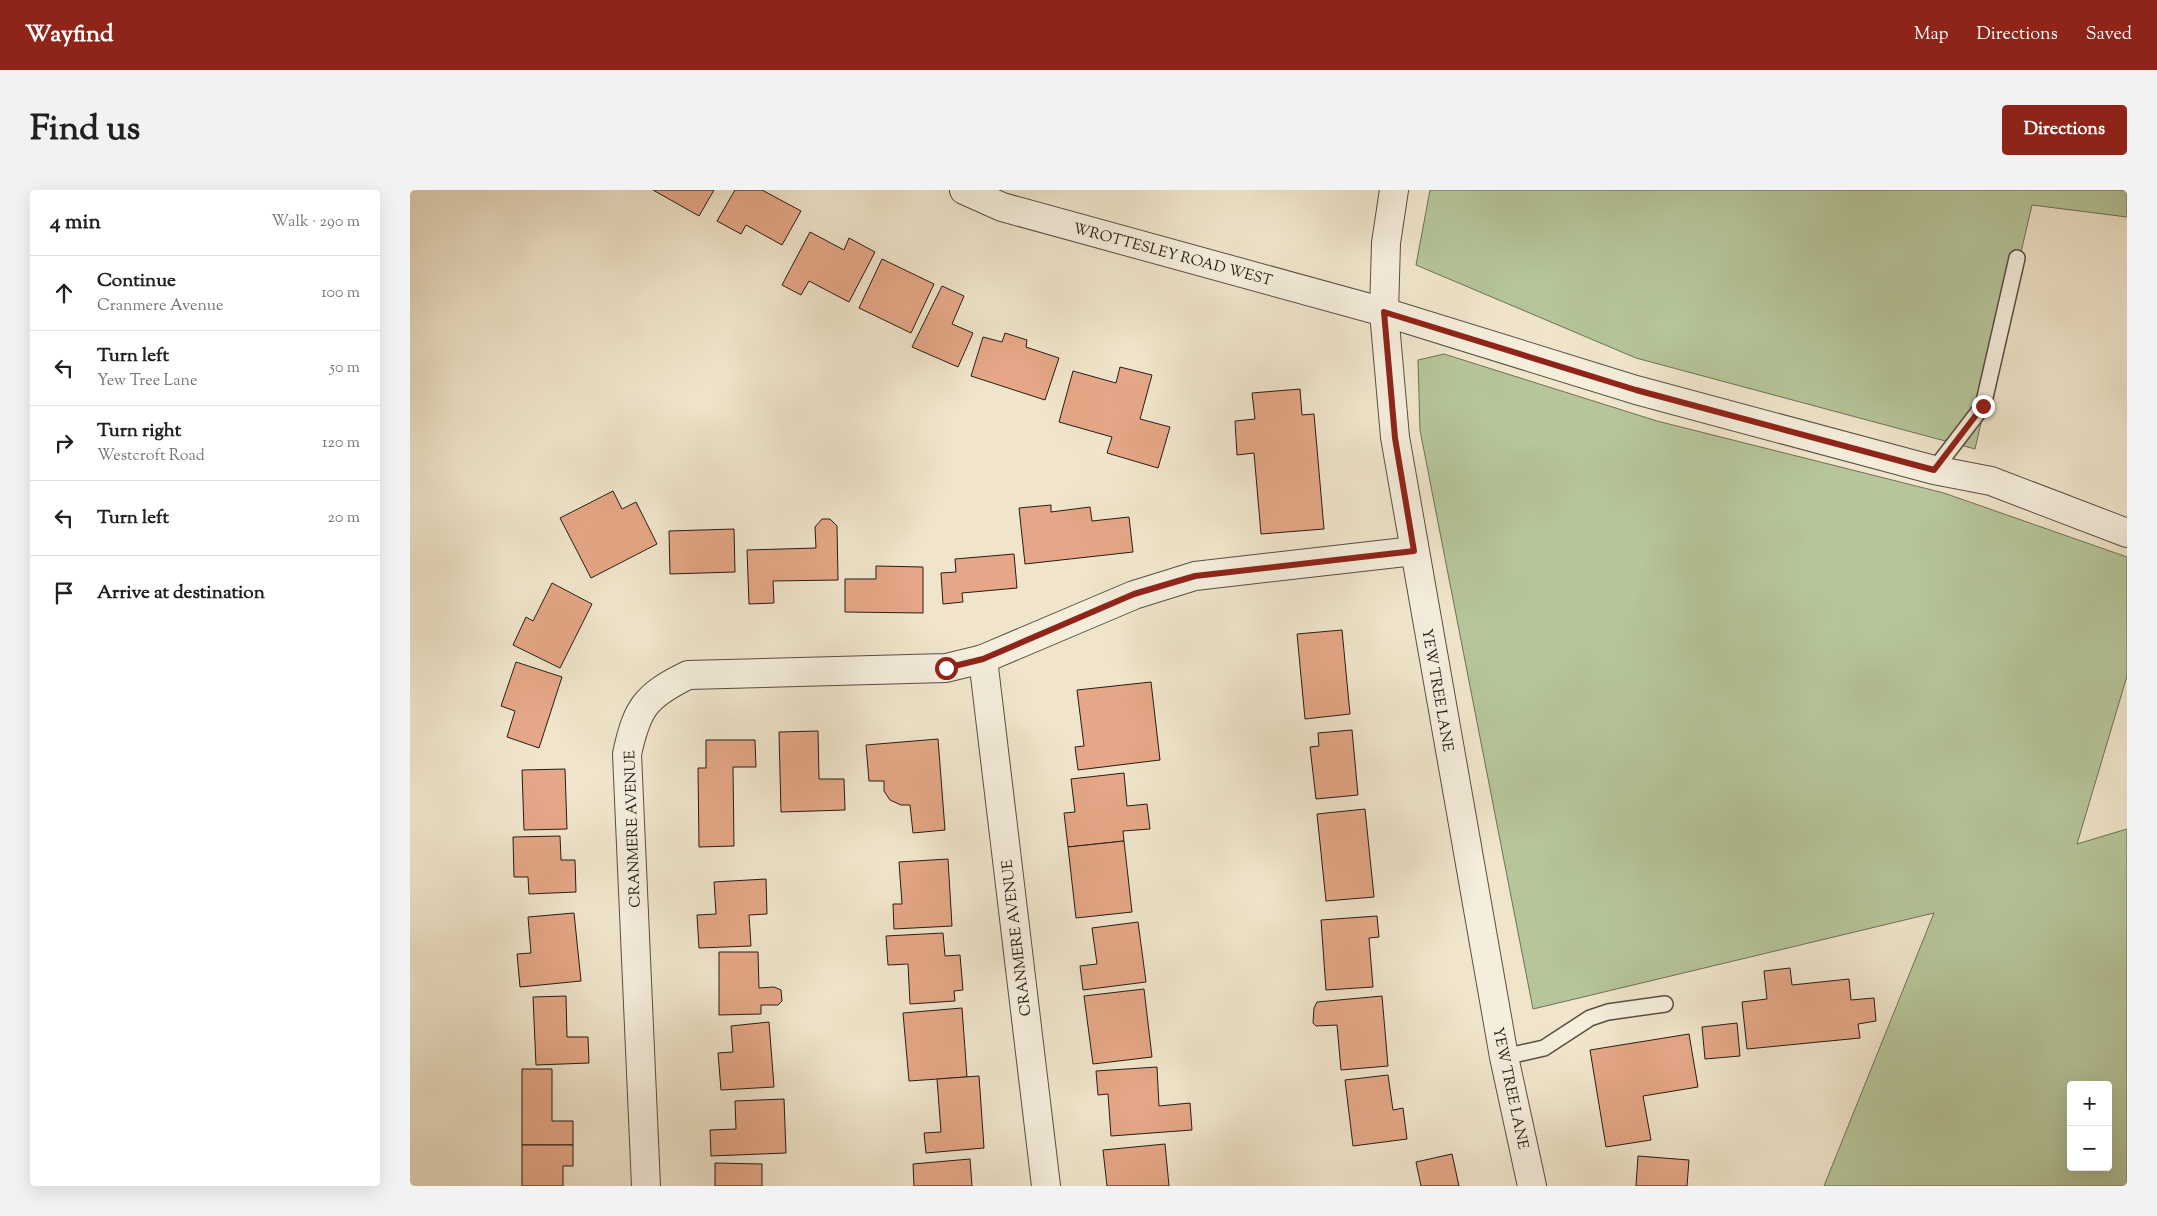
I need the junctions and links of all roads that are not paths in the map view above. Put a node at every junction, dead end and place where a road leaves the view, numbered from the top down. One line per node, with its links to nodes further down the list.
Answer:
1 (964, 190): 4 (street, WROTTESLEY ROAD WEST)
2 (1394, 190): 4 (street, YEW TREE LANE)
3 (2017, 258): 5 (lane)
4 (1384, 312): 5 (street, WROTTESLEY ROAD WEST); 7 (street, YEW TREE LANE)
5 (1934, 470): 6 (street, WROTTESLEY ROAD WEST)
6 (2127, 533)
7 (1414, 551): 8 (street, CRANMERE AVENUE); 10 (street, YEW TREE LANE)
8 (983, 659): 11 (street, CRANMERE AVENUE); 12 (street, CRANMERE AVENUE)
9 (1665, 1004): 10 (lane)
10 (1504, 1057): 13 (street, YEW TREE LANE)
11 (646, 1186)
12 (1046, 1186)
13 (1532, 1186)

